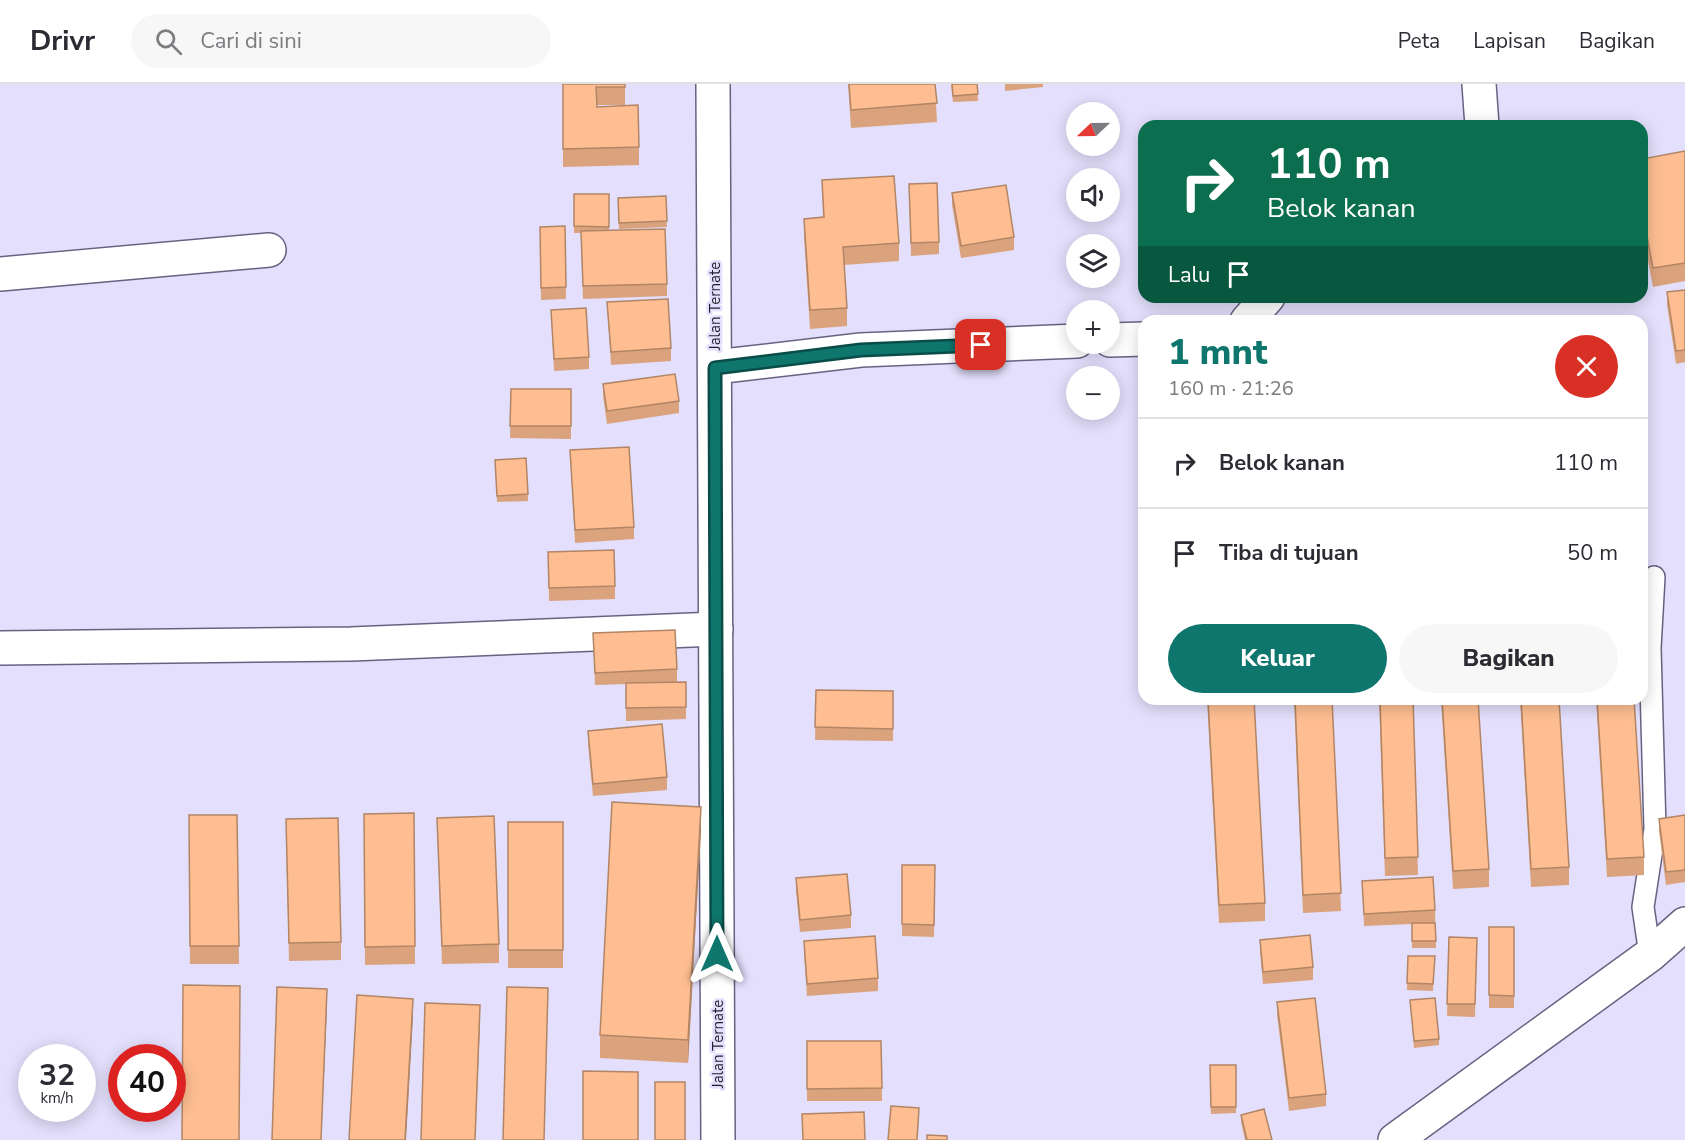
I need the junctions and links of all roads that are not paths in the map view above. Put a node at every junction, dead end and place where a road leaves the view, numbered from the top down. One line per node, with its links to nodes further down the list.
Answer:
1 (713, 84): 11 (street, Jalan Ternate)
2 (1479, 84): 3 (street)
3 (1482, 120)
4 (269, 250): 5 (street)
5 (0, 274)
6 (1263, 303): 7 (street)
7 (1252, 315)
8 (1138, 339): 9 (street)
9 (1120, 340)
10 (1066, 341): 11 (street)
11 (715, 368): 13 (street, Jalan Ternate)
12 (1654, 577): 16 (lane)
13 (716, 629): 14 (street); 17 (street, Jalan Ternate)
14 (0, 648)
15 (1685, 924): 16 (street)
16 (1650, 955): 18 (street)
17 (718, 1140)
18 (1395, 1140)

